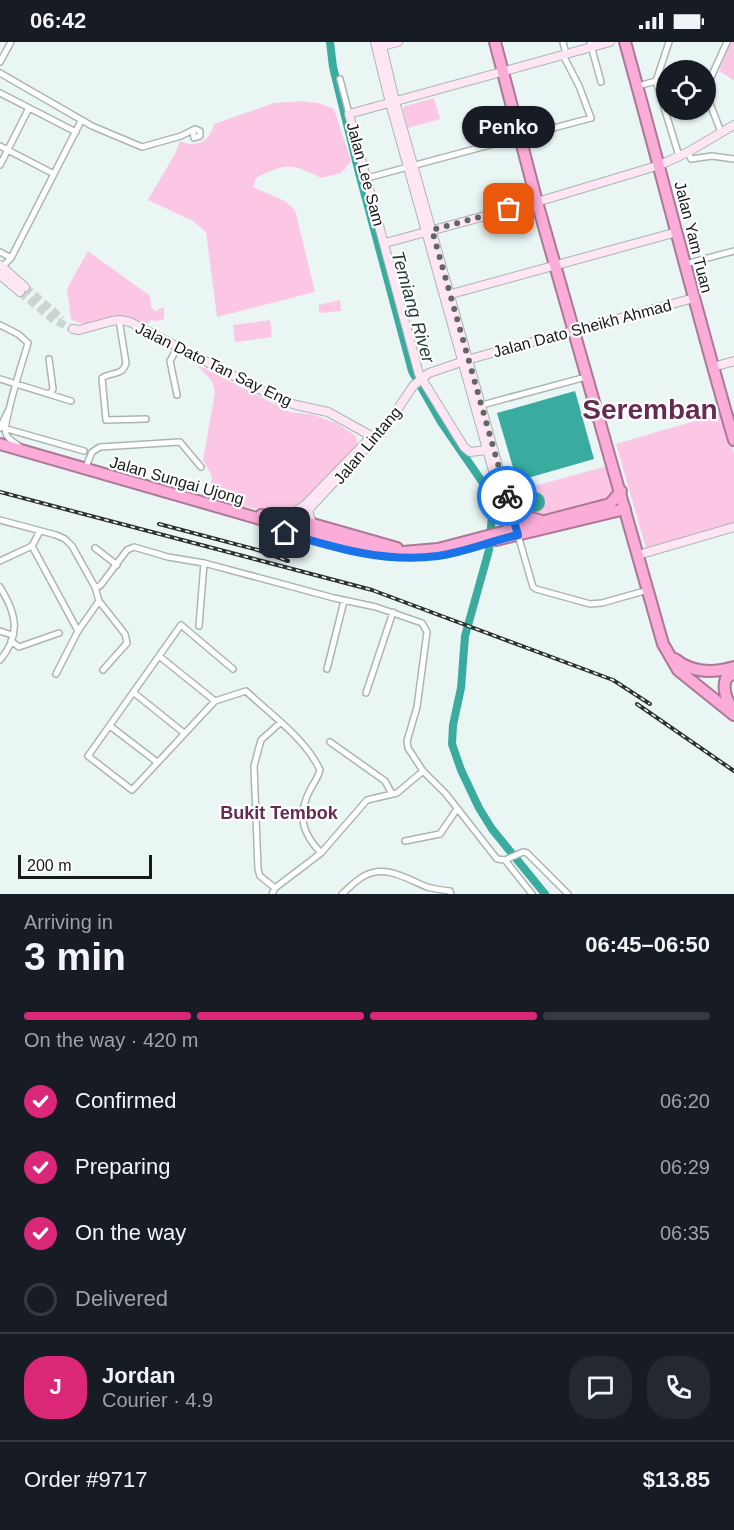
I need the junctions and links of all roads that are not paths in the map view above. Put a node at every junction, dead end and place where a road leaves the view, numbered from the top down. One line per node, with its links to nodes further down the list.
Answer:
1 (11, 42): 13 (street)
2 (398, 42): 9 (main road)
3 (495, 42): 14 (highway)
4 (563, 42): 11 (street)
5 (610, 42): 10 (main road, Jalan Lee Sam)
6 (625, 42): 19 (highway, Jalan Yam Tuan)
7 (669, 42): 12 (street)
8 (727, 42): 28 (street)
9 (379, 45): 21 (main road)
10 (591, 45): 11 (main road, Jalan Lee Sam); 18 (street)
11 (565, 54): 14 (main road, Jalan Lee Sam); 30 (street)
12 (663, 60)
13 (0, 62)
14 (503, 71): 21 (main road, Jalan Lee Sam); 30 (highway)
15 (0, 73): 25 (street)
16 (340, 79): 23 (street)
17 (656, 81): 19 (street)
18 (601, 82)
19 (638, 86): 37 (highway, Jalan Yam Tuan)
20 (0, 93): 22 (street)
21 (393, 102): 23 (main road, Jalan Lee Sam); 38 (main road)
22 (29, 108): 27 (street); 32 (street)
23 (350, 114): 40 (main road, Jalan Lee Sam)
24 (668, 120): 34 (street)
25 (81, 121): 27 (street); 29 (street)
26 (734, 125): 28 (main road)
27 (76, 132): 39 (street)
28 (721, 132): 33 (main road)
29 (193, 134)
30 (520, 136): 38 (street); 41 (highway)
31 (0, 146): 32 (street)
32 (7, 150): 36 (street); 39 (street)
33 (688, 152): 34 (main road); 35 (street)
34 (679, 156): 37 (main road)
35 (734, 159)
36 (0, 165)
37 (660, 165): 41 (main road); 43 (highway, Jalan Yam Tuan)
38 (411, 166): 40 (street); 42 (main road)
39 (54, 174): 47 (street)
40 (367, 178): 44 (main road, Jalan Lee Sam)
41 (537, 202): 42 (main road); 49 (highway)
42 (429, 231): 44 (main road); 52 (main road); 60 (main road)
43 (677, 232): 48 (highway, Jalan Yam Tuan); 49 (main road)
44 (385, 243): 65 (main road, Jalan Lee Sam)
45 (734, 251): 48 (street)
46 (0, 252): 47 (street)
47 (11, 258): 50 (street)
48 (685, 264): 53 (highway, Jalan Yam Tuan)
49 (555, 265): 52 (main road); 57 (highway)
50 (1, 269): 51 (main road)
51 (22, 289)
52 (451, 294): 60 (main road)
53 (694, 298): 57 (main road, Jalan Dato Sheikh Ahmad); 62 (highway, Jalan Yam Tuan)
54 (118, 320): 56 (main road, Jalan Dato Tan Say Eng); 58 (main road, Jalan Dato Tan Say Eng); 71 (street)
55 (0, 326): 66 (street)
56 (74, 328)
57 (575, 330): 60 (main road, Jalan Dato Sheikh Ahmad); 63 (highway)
58 (178, 346): 68 (street); 73 (main road, Jalan Dato Tan Say Eng)
59 (49, 359): 67 (street)
60 (465, 359): 65 (main road); 70 (main road); 77 (main road)
61 (734, 361): 62 (main road)
62 (713, 367): 74 (highway, Jalan Yam Tuan)
63 (588, 376): 70 (street); 82 (highway)
64 (0, 379): 66 (street)
65 (416, 380): 73 (main road, Jalan Lintang); 77 (main road, Jalan Lee Sam)
66 (16, 384): 67 (street); 72 (street)
67 (50, 394): 69 (street)
68 (177, 395)
69 (71, 401)
70 (482, 405): 84 (main road)
71 (146, 419)
72 (2, 428): 78 (street); 79 (street)
73 (374, 437): 83 (main road, Jalan Lintang)
74 (734, 440)
75 (0, 444): 79 (highway, Jalan Sungai Ujong)
76 (0, 450): 94 (highway, Jalan Sungai Ujong)
77 (487, 450): 93 (main road)
78 (84, 451)
79 (26, 452): 81 (highway, Jalan Sungai Ujong)
80 (201, 467): 81 (street)
81 (85, 469): 86 (highway, Jalan Sungai Ujong)
82 (621, 491): 85 (highway); 89 (highway, Jalan Sungai Ujong)
83 (318, 495): 87 (main road, Jalan Lintang); 90 (main road, Jalan Lintang)
84 (510, 508): 89 (highway); 93 (main road)
85 (626, 509): 93 (highway, Jalan Sungai Ujong); 98 (highway)
86 (243, 515): 87 (highway); 97 (highway, Jalan Sungai Ujong)
87 (288, 517): 90 (highway)
88 (0, 520): 92 (street)
89 (546, 520): 93 (highway, Jalan Sungai Ujong)
90 (312, 523): 97 (highway)
91 (734, 527): 98 (main road)
92 (40, 531): 95 (street); 102 (street)
93 (513, 532): 94 (highway, Jalan Sungai Ujong); 104 (street)
94 (481, 540): 97 (highway, Jalan Sungai Ujong)
95 (32, 546): 99 (street); 110 (street)
96 (95, 548): 101 (street)
97 (410, 553)
98 (638, 555): 104 (highway)
99 (0, 561)
100 (204, 563): 101 (street); 106 (street); 108 (street)
101 (117, 565): 102 (street)
102 (95, 587): 105 (street)
103 (0, 588): 112 (street)
104 (648, 590): 113 (highway)
105 (99, 601): 110 (street); 119 (street)
106 (344, 601): 107 (street); 118 (street)
107 (393, 612): 123 (street); 131 (street)
108 (199, 627)
109 (0, 631): 112 (street)
110 (78, 631): 121 (street)
111 (59, 633): 112 (street)
112 (12, 638): 115 (street)
113 (663, 644): 116 (highway); 125 (highway)
114 (159, 656): 117 (street); 122 (street); 124 (street)
115 (0, 660)
116 (734, 667)
117 (233, 669)
118 (327, 669)
119 (103, 670)
120 (734, 673): 125 (highway)
121 (57, 674)
122 (133, 692): 127 (street); 128 (street)
123 (366, 693)
124 (215, 701): 126 (street); 128 (street)
125 (734, 713)
126 (280, 723): 135 (street); 137 (street)
127 (110, 726): 130 (street); 130 (street)
128 (184, 733): 130 (street)
129 (330, 742): 132 (street)
130 (157, 762)
131 (423, 771): 132 (street); 133 (street)
132 (392, 794): 135 (street)
133 (457, 809): 134 (street); 136 (street)
134 (405, 841)
135 (321, 853): 137 (street)
136 (507, 859): 140 (street); 141 (street)
137 (274, 891)
138 (342, 894): 139 (street)
139 (450, 894)
140 (532, 894)
141 (568, 894)

